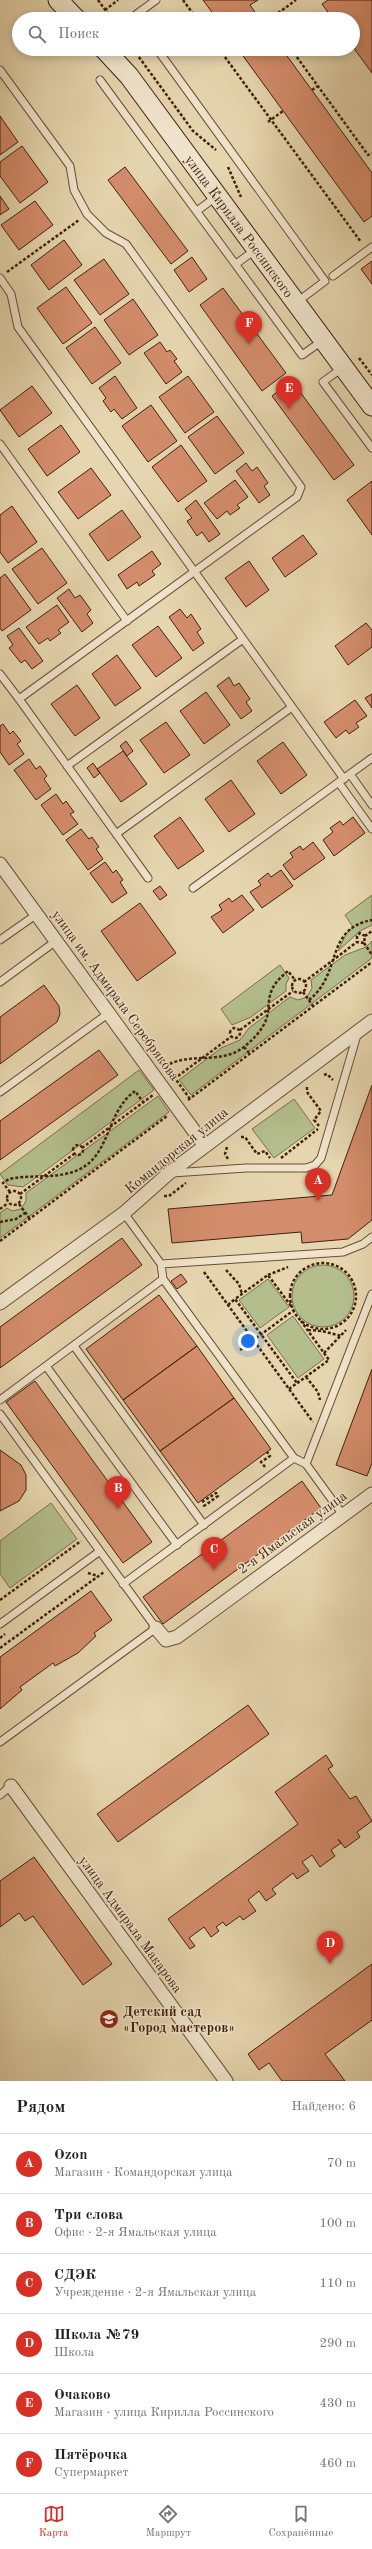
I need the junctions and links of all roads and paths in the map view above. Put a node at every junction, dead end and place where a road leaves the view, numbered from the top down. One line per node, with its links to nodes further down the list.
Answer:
1 (58, 0): 8 (main road)
2 (98, 0): 7 (path)
3 (118, 0): 7 (path)
4 (156, 0): 9 (lane)
5 (184, 0): 10 (path)
6 (296, 0): 11 (path)
7 (105, 10)
8 (69, 12)
9 (141, 12)
10 (192, 12)
11 (280, 12)
12 (110, 56): 26 (main road, улица Кирилла Россинского)
13 (138, 56): 23 (path)
14 (162, 56): 36 (lane)
15 (224, 56): 22 (path)
16 (296, 56): 19 (path)
17 (0, 70): 29 (lane)
18 (100, 80): 28 (lane)
19 (318, 86): 20 (path); 24 (path)
20 (312, 90)
21 (284, 111): 22 (path)
22 (270, 121): 30 (path)
23 (217, 151)
24 (372, 153)
25 (225, 162): 27 (path)
26 (217, 196): 28 (lane); 32 (main road, улица Кирилла Россинского)
27 (244, 201)
28 (197, 211): 33 (lane)
29 (87, 214): 35 (path); 42 (lane)
30 (367, 240)
31 (372, 248): 34 (lane)
32 (256, 250): 33 (lane); 36 (main road, улица Кирилла Россинского)
33 (236, 264): 37 (lane)
34 (333, 276)
35 (0, 277): 42 (lane)
36 (295, 304): 37 (main road, улица Кирилла Россинского)
37 (323, 340): 38 (main road, улица Кирилла Россинского)
38 (342, 368): 39 (main road, улица Кирилла Россинского); 41 (lane)
39 (372, 406)
40 (0, 444): 43 (lane)
41 (372, 448)
42 (195, 572): 43 (lane); 44 (lane)
43 (127, 620): 46 (lane)
44 (243, 639): 47 (lane); 49 (lane)
45 (0, 674): 46 (lane)
46 (19, 699): 49 (lane)
47 (292, 706): 50 (lane); 53 (lane)
48 (372, 758): 50 (lane)
49 (67, 766): 53 (lane)
50 (344, 778): 51 (lane); 52 (lane); 56 (lane)
51 (372, 805)
52 (372, 829)
53 (116, 834): 55 (lane)
54 (0, 864): 57 (street, улица им. Адмирала Серебрякова)
55 (148, 878)
56 (193, 888)
57 (36, 914): 61 (lane); 62 (street, улица им. Адмирала Серебрякова)
58 (372, 920): 66 (path)
59 (372, 931): 60 (path)
60 (365, 936): 63 (path); 64 (path)
61 (0, 940)
62 (56, 941): 68 (lane); 75 (street, улица им. Адмирала Серебрякова)
63 (357, 942): 64 (path); 66 (path)
64 (364, 943): 65 (path)
65 (372, 955)
66 (334, 960): 69 (path); 72 (path)
67 (295, 980): 69 (path); 70 (path); 74 (path)
68 (0, 982)
69 (304, 982): 71 (path)
70 (292, 991): 71 (path); 74 (path)
71 (304, 992): 72 (path)
72 (309, 1000): 73 (path)
73 (313, 1006)
74 (268, 1009): 77 (path); 79 (path)
75 (109, 1013): 84 (lane); 91 (street, улица им. Адмирала Серебрякова)
76 (372, 1021): 78 (street, Командорская улица)
77 (240, 1030): 77 (path)
78 (357, 1033): 91 (street, Командорская улица); 96 (lane)
79 (244, 1047): 80 (path); 85 (path)
80 (250, 1054)
81 (321, 1076): 83 (path)
82 (312, 1083): 88 (path)
83 (334, 1084)
84 (0, 1092)
85 (190, 1099)
86 (143, 1102): 97 (path)
87 (324, 1121): 88 (path)
88 (320, 1128): 93 (path)
89 (237, 1140): 95 (path)
90 (232, 1143): 94 (path)
91 (205, 1146): 96 (street, Командорская улица)
92 (74, 1154): 97 (path)
93 (283, 1161)
94 (230, 1162)
95 (266, 1162)
96 (169, 1173): 99 (street, Командорская улица)
97 (45, 1175): 100 (path); 101 (path)
98 (187, 1182): 99 (path)
99 (156, 1185): 106 (street, Командорская улица)
100 (10, 1192): 101 (path); 102 (path)
101 (20, 1194): 103 (path)
102 (8, 1203): 103 (path); 104 (path)
103 (19, 1204): 105 (path)
104 (0, 1209)
105 (25, 1213): 107 (path); 108 (path)
106 (124, 1213): 111 (lane); 117 (street, Командорская улица)
107 (30, 1219)
108 (0, 1222)
109 (372, 1237): 110 (lane)
110 (196, 1262): 111 (lane); 118 (path)
111 (161, 1264): 113 (lane)
112 (221, 1267): 114 (path)
113 (163, 1279): 126 (lane); 137 (lane)
114 (242, 1294): 116 (path); 119 (path)
115 (372, 1294): 125 (lane)
116 (235, 1299): 118 (path); 123 (path)
117 (0, 1303)
118 (227, 1305): 124 (path)
119 (293, 1309): 120 (path); 122 (path); 123 (path)
120 (297, 1315): 121 (path); 122 (path)
121 (308, 1330): 122 (path); 129 (path)
122 (322, 1330): 125 (path)
123 (261, 1334): 124 (path); 130 (path)
124 (253, 1340): 127 (path); 131 (path)
125 (353, 1340): 135 (lane)
126 (74, 1346): 128 (lane); 144 (lane)
127 (240, 1350)
128 (46, 1366): 132 (lane); 146 (lane)
129 (306, 1377): 130 (path); 133 (path)
130 (297, 1383): 131 (path)
131 (289, 1389): 135 (path)
132 (0, 1400)
133 (322, 1404)
134 (0, 1414): 145 (lane)
135 (319, 1430): 139 (lane)
136 (268, 1452): 138 (path)
137 (294, 1458): 139 (lane); 144 (lane)
138 (261, 1462)
139 (306, 1464): 143 (lane)
140 (372, 1494): 143 (street, 2-я Ямальская улица)
141 (220, 1498): 142 (path)
142 (200, 1501)
143 (343, 1515): 152 (street, 2-я Ямальская улица)
144 (204, 1525): 146 (lane)
145 (88, 1536): 147 (lane); 150 (path)
146 (177, 1545): 149 (lane)
147 (100, 1551): 148 (lane); 151 (lane)
148 (111, 1567): 149 (lane); 153 (path)
149 (124, 1584): 152 (lane)
150 (0, 1600)
151 (0, 1624)
152 (156, 1628): 154 (lane)
153 (0, 1648)
154 (0, 1742)
155 (11, 1786): 156 (lane); 157 (street, улица Адмирала Макарова)
156 (0, 1795)
157 (226, 2081)

